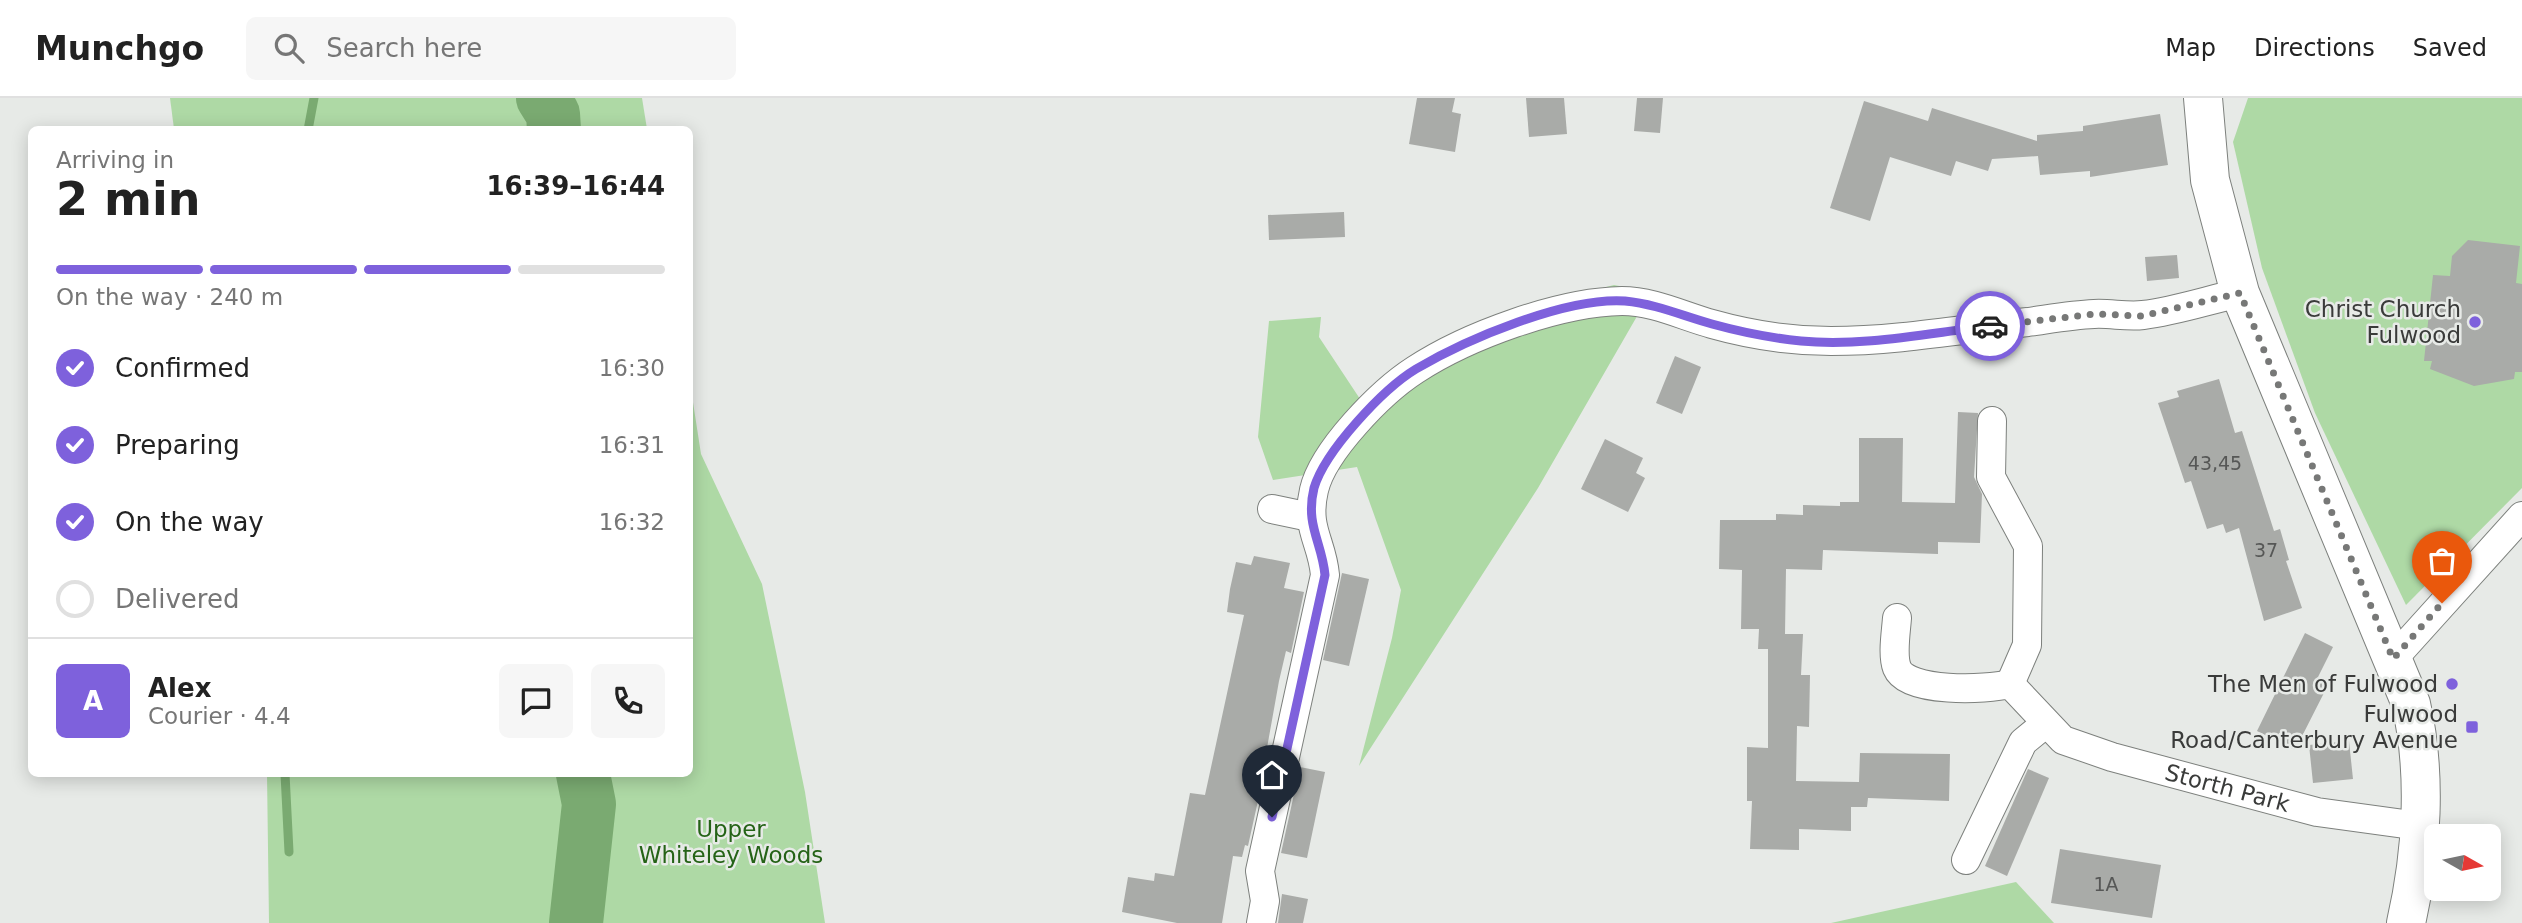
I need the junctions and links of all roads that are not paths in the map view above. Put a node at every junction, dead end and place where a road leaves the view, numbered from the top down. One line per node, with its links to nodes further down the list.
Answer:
1 (2203, 98): 2 (street)
2 (2240, 293): 6 (street); 8 (street)
3 (1992, 421): 9 (street)
4 (1272, 509): 6 (street)
5 (2522, 516): 8 (street)
6 (1310, 517): 13 (street)
7 (1897, 618): 9 (street)
8 (2393, 659): 11 (street)
9 (2010, 684): 10 (street, Storth Park)
10 (2045, 723): 11 (street, Storth Park); 12 (street)
11 (2419, 826): 14 (street)
12 (1966, 860)
13 (1261, 923)
14 (2406, 923)

